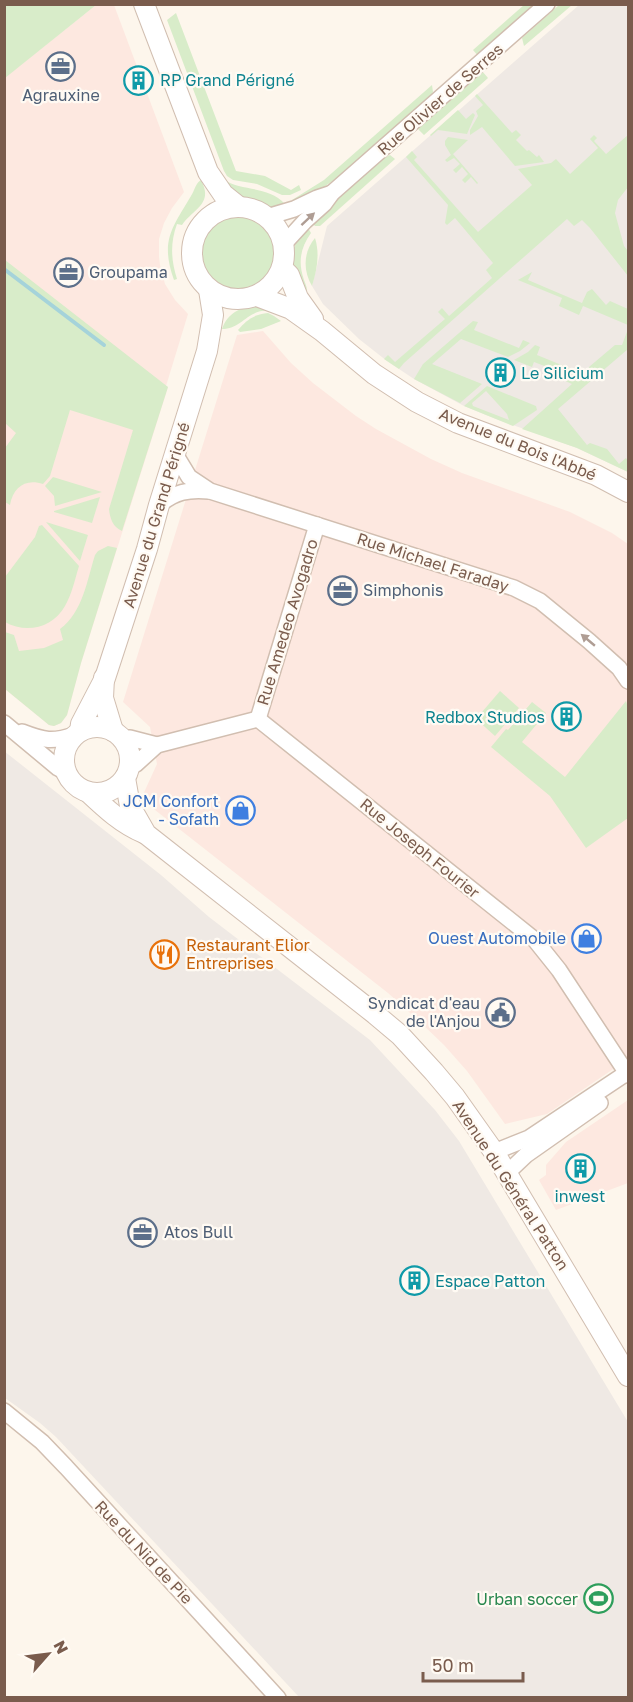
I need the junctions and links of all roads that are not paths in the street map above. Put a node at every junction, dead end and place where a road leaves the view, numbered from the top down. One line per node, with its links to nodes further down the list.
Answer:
1 (144, 4): 3 (street)
2 (547, 4): 4 (street, Rue Olivier de Serres)
3 (208, 172): 5 (street); 7 (street)
4 (332, 194): 6 (street, Rue Olivier de Serres); 8 (street, Rue Olivier de Serres, one-way to 4)
5 (238, 206): 6 (street); 7 (street)
6 (267, 217): 8 (street)
7 (207, 218): 10 (street)
8 (284, 245): 9 (street)
9 (282, 268): 11 (street); 12 (street, Avenue du Bois l'Abbé)
10 (209, 290): 11 (street); 13 (street, Avenue du Grand Périgné)
11 (248, 298): 12 (street, Avenue du Bois l'Abbé); 13 (street, Avenue du Grand Périgné)
12 (322, 331): 16 (street, Avenue du Bois l'Abbé)
13 (207, 351): 14 (street, Avenue du Grand Périgné)
14 (175, 454): 15 (street, Rue Michael Faraday); 17 (street, Avenue du Grand Périgné)
15 (210, 491): 17 (street, Rue Michael Faraday); 18 (street, Rue Michael Faraday)
16 (628, 492)
17 (159, 505): 19 (street, Avenue du Grand Périgné)
18 (317, 525): 20 (street, Rue Michael Faraday, one-way to 18); 21 (street, Rue Amedeo Avogadro)
19 (105, 678): 23 (street, Avenue du Grand Périgné); 24 (street, Avenue du Grand Périgné)
20 (628, 681)
21 (258, 718): 25 (street); 30 (street, Rue Joseph Fourier)
22 (8, 725): 23 (street); 26 (street)
23 (78, 733): 24 (street); 26 (street)
24 (118, 735): 25 (street); 27 (street)
25 (157, 745): 27 (street)
26 (67, 773): 28 (street)
27 (128, 773): 28 (street); 29 (street, Avenue du Général Patton)
28 (88, 792): 29 (street, Avenue du Général Patton)
29 (146, 834): 31 (street, Avenue du Général Patton)
30 (628, 1076): 31 (street); 32 (street)
31 (494, 1152): 32 (street, Avenue du Général Patton)
32 (507, 1173): 33 (street, Avenue du Général Patton)
33 (628, 1376)
34 (4, 1412): 35 (street, Rue du Nid de Pie)
35 (278, 1698)

